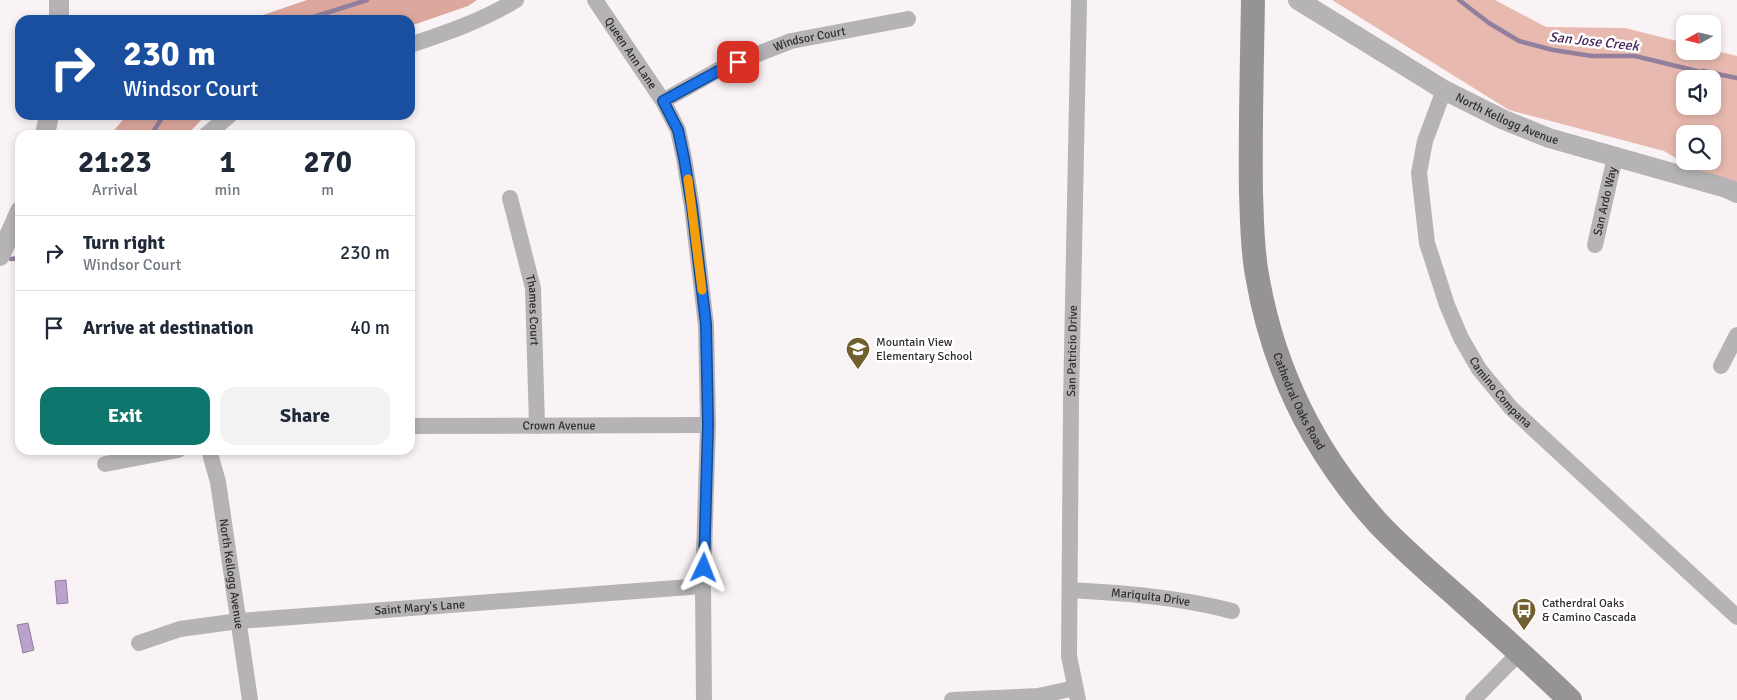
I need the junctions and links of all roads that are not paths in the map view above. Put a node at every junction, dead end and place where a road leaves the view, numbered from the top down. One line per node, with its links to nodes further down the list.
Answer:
1 (59, 0): 7 (street)
2 (516, 0): 9 (street)
3 (595, 0): 11 (street, Queen Ann Lane)
4 (1079, 0): 29 (street, San Patricio Drive)
5 (1253, 0): 34 (main road, Cathedral Oaks Road)
6 (1298, 0): 10 (street, North Kellogg Avenue)
7 (59, 15)
8 (908, 19): 11 (street, Windsor Court)
9 (415, 43)
10 (1444, 90): 14 (street, North Kellogg Avenue); 31 (street, Camino Compana)
11 (663, 101): 22 (street, Queen Ann Lane)
12 (224, 120): 13 (street)
13 (212, 130)
14 (1616, 157): 15 (street, North Kellogg Avenue); 18 (street, San Ardo Way)
15 (1737, 193)
16 (510, 198): 24 (street, Thames Court)
17 (15, 222): 19 (street)
18 (1595, 245)
19 (0, 256)
20 (1737, 335): 21 (street)
21 (1721, 366)
22 (708, 425): 24 (street, Crown Avenue); 28 (street, Queen Ann Lane)
23 (415, 426): 24 (street, Crown Avenue)
24 (537, 426)
25 (152, 455): 27 (street)
26 (210, 455): 32 (street, North Kellogg Avenue)
27 (105, 464)
28 (703, 586): 32 (street, Saint Mary's Lane); 37 (street, Queen Ann Lane)
29 (1070, 590): 30 (street, Mariquita Drive); 35 (street, San Patricio Drive)
30 (1232, 611)
31 (1737, 617)
32 (239, 621): 33 (street, Saint Mary's Lane); 36 (street, North Kellogg Avenue)
33 (139, 643)
34 (1520, 652): 39 (street); 40 (main road, Cathedral Oaks Road)
35 (1076, 694): 38 (street)
36 (250, 700)
37 (704, 700)
38 (952, 700)
39 (1473, 700)
40 (1570, 700)

